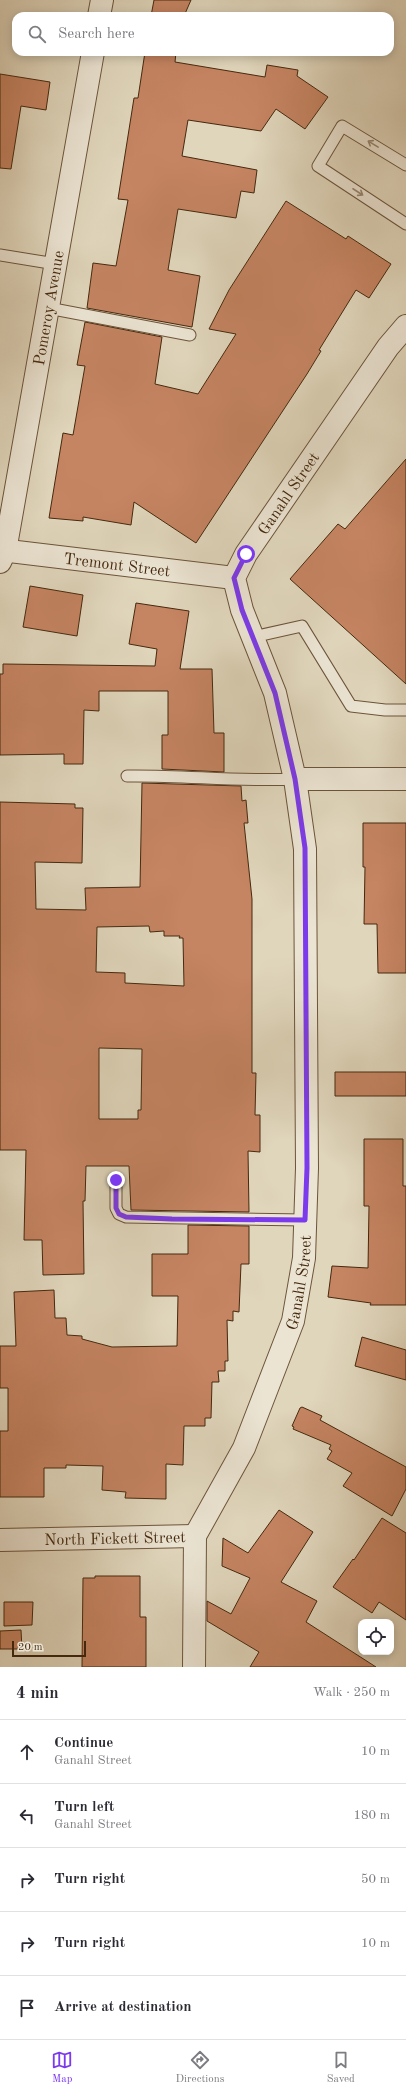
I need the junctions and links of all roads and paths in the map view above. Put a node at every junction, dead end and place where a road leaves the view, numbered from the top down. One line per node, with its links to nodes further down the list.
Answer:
1 (102, 0): 2 (street)
2 (100, 12)
3 (92, 56): 7 (street, Pomeroy Avenue)
4 (406, 165): 5 (lane, one-way to 5)
5 (406, 224)
6 (0, 255): 7 (lane)
7 (56, 264): 8 (street, Pomeroy Avenue)
8 (48, 308): 10 (lane); 11 (street, Pomeroy Avenue)
9 (406, 326): 12 (street, Ganahl Street)
10 (190, 335)
11 (2, 554): 12 (street, Tremont Street)
12 (234, 578): 13 (street, Ganahl Street)
13 (253, 637): 14 (lane); 16 (street, Ganahl Street)
14 (406, 710)
15 (127, 776): 16 (lane)
16 (295, 779): 17 (street); 19 (street, Ganahl Street)
17 (406, 779)
18 (116, 1180): 19 (lane)
19 (305, 1220): 20 (street, Ganahl Street)
20 (194, 1536): 21 (street, North Fickett Street); 22 (street, North Fickett Street)
21 (0, 1540)
22 (194, 1667)

